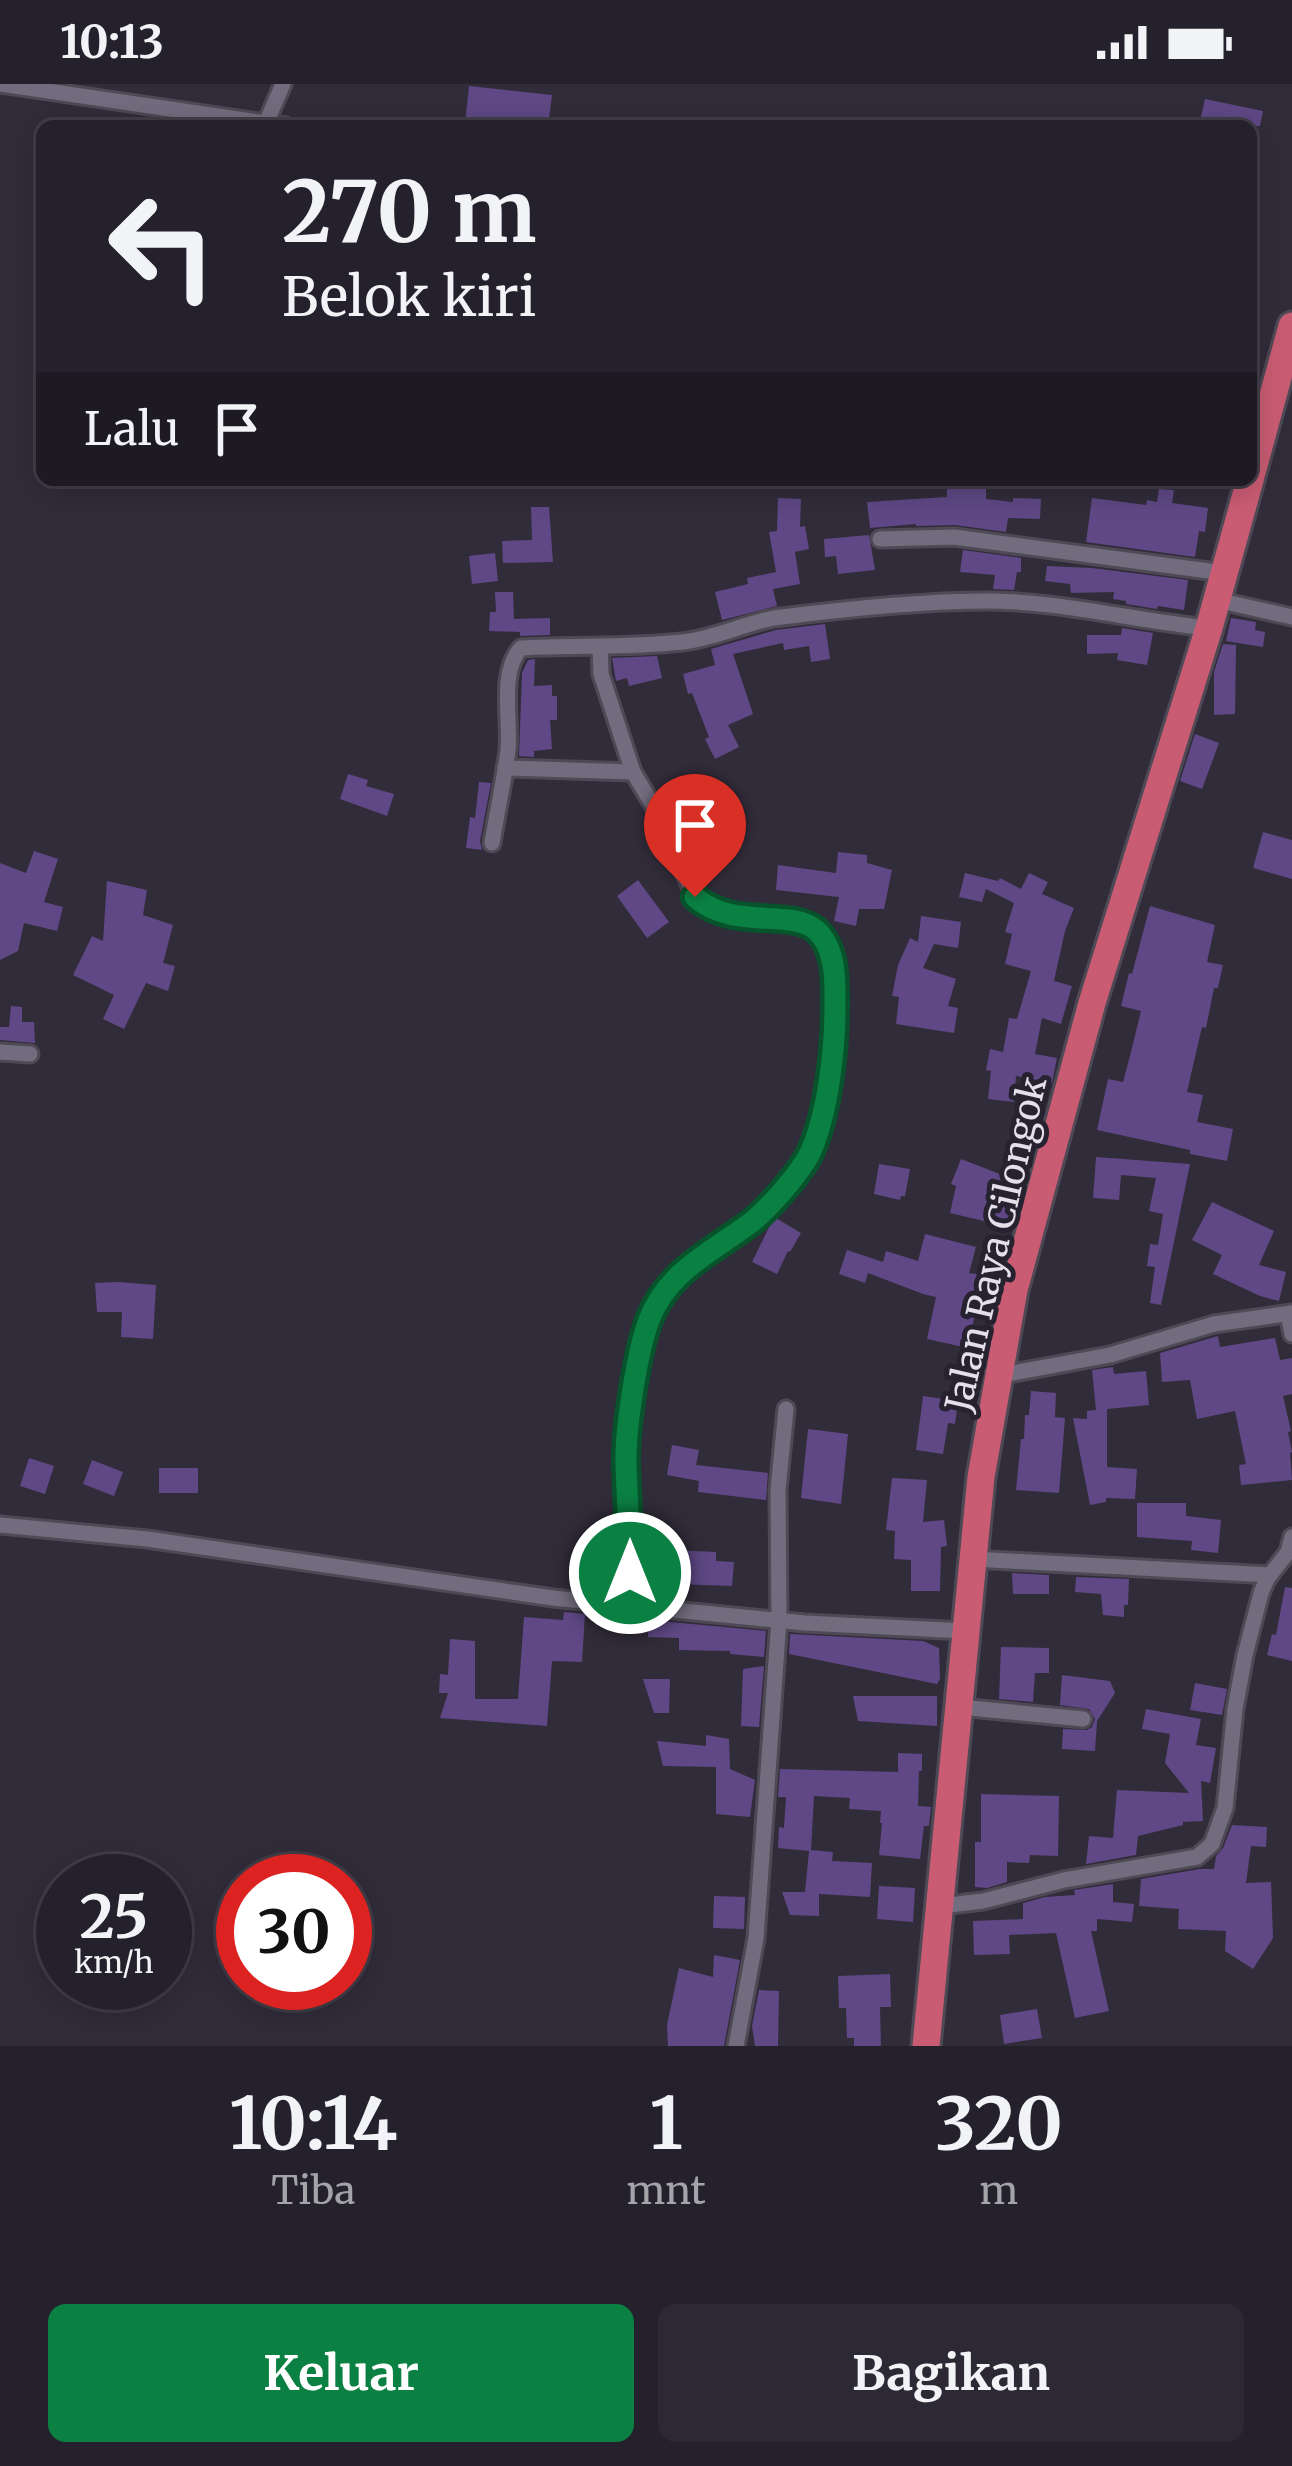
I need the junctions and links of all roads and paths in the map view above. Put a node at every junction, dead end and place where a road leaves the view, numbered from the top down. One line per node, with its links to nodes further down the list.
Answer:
1 (0, 84): 3 (street)
2 (283, 84): 4 (street)
3 (246, 120)
4 (267, 120)
5 (1292, 326): 6 (highway, Jalan Raya Cilongok)
6 (1257, 453)
7 (1248, 486): 9 (highway, Jalan Raya Cilongok)
8 (880, 539): 9 (street)
9 (1216, 600): 10 (street); 11 (street); 19 (highway, Jalan Raya Cilongok)
10 (1292, 616)
11 (600, 648): 12 (street); 13 (street)
12 (505, 768): 13 (street); 14 (street)
13 (633, 772): 25 (street)
14 (492, 843)
15 (0, 1052): 16 (street)
16 (30, 1054)
17 (1290, 1314): 18 (street); 19 (street)
18 (1292, 1334)
19 (997, 1376): 23 (highway, Jalan Raya Cilongok)
20 (786, 1409): 26 (street)
21 (0, 1525): 25 (street)
22 (1292, 1537): 24 (street)
23 (974, 1559): 24 (street); 27 (highway, Jalan Raya Cilongok)
24 (1270, 1575): 30 (street)
25 (624, 1604): 26 (street)
26 (779, 1620): 27 (street); 31 (street)
27 (965, 1631): 28 (highway, Jalan Raya Cilongok)
28 (959, 1707): 29 (street); 30 (highway, Jalan Raya Cilongok)
29 (1083, 1719)
30 (941, 1906): 32 (highway, Jalan Raya Cilongok)
31 (736, 2046)
32 (926, 2046)

